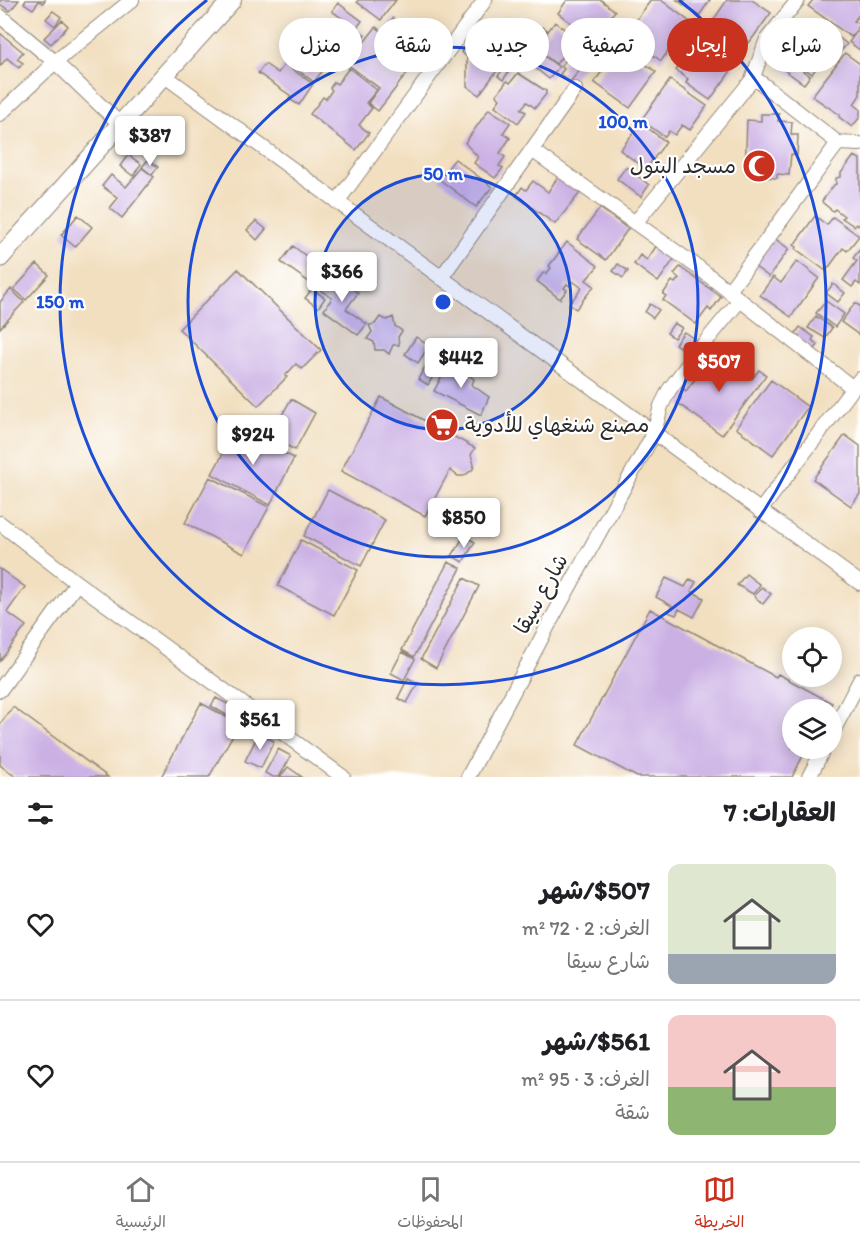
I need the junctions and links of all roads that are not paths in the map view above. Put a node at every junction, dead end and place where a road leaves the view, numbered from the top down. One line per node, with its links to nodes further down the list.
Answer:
1 (132, 0): 6 (street)
2 (232, 0): 7 (street)
3 (485, 0): 15 (street)
4 (798, 0): 8 (street)
5 (0, 15): 6 (street)
6 (55, 62): 10 (street); 11 (street)
7 (165, 76): 11 (street); 15 (street)
8 (752, 80): 13 (street); 16 (street)
9 (575, 88): 14 (street)
10 (0, 114)
11 (120, 124): 17 (street)
12 (859, 142): 13 (street)
13 (838, 143): 19 (street)
14 (532, 150): 16 (street); 18 (street)
15 (337, 202): 18 (street)
16 (635, 222): 19 (street)
17 (0, 258)
18 (441, 278): 22 (street)
19 (729, 291): 20 (street)
20 (740, 300): 21 (street); 22 (street, شارع سيقا)
21 (857, 384): 23 (street)
22 (654, 433): 23 (street); 32 (street, شارع سيقا)
23 (760, 511): 26 (street)
24 (0, 523): 25 (street)
25 (77, 583): 28 (street); 31 (street)
26 (860, 583)
27 (860, 680): 29 (street)
28 (0, 690)
29 (842, 714)
30 (818, 759): 33 (street)
31 (343, 777)
32 (468, 777)
33 (809, 777)

